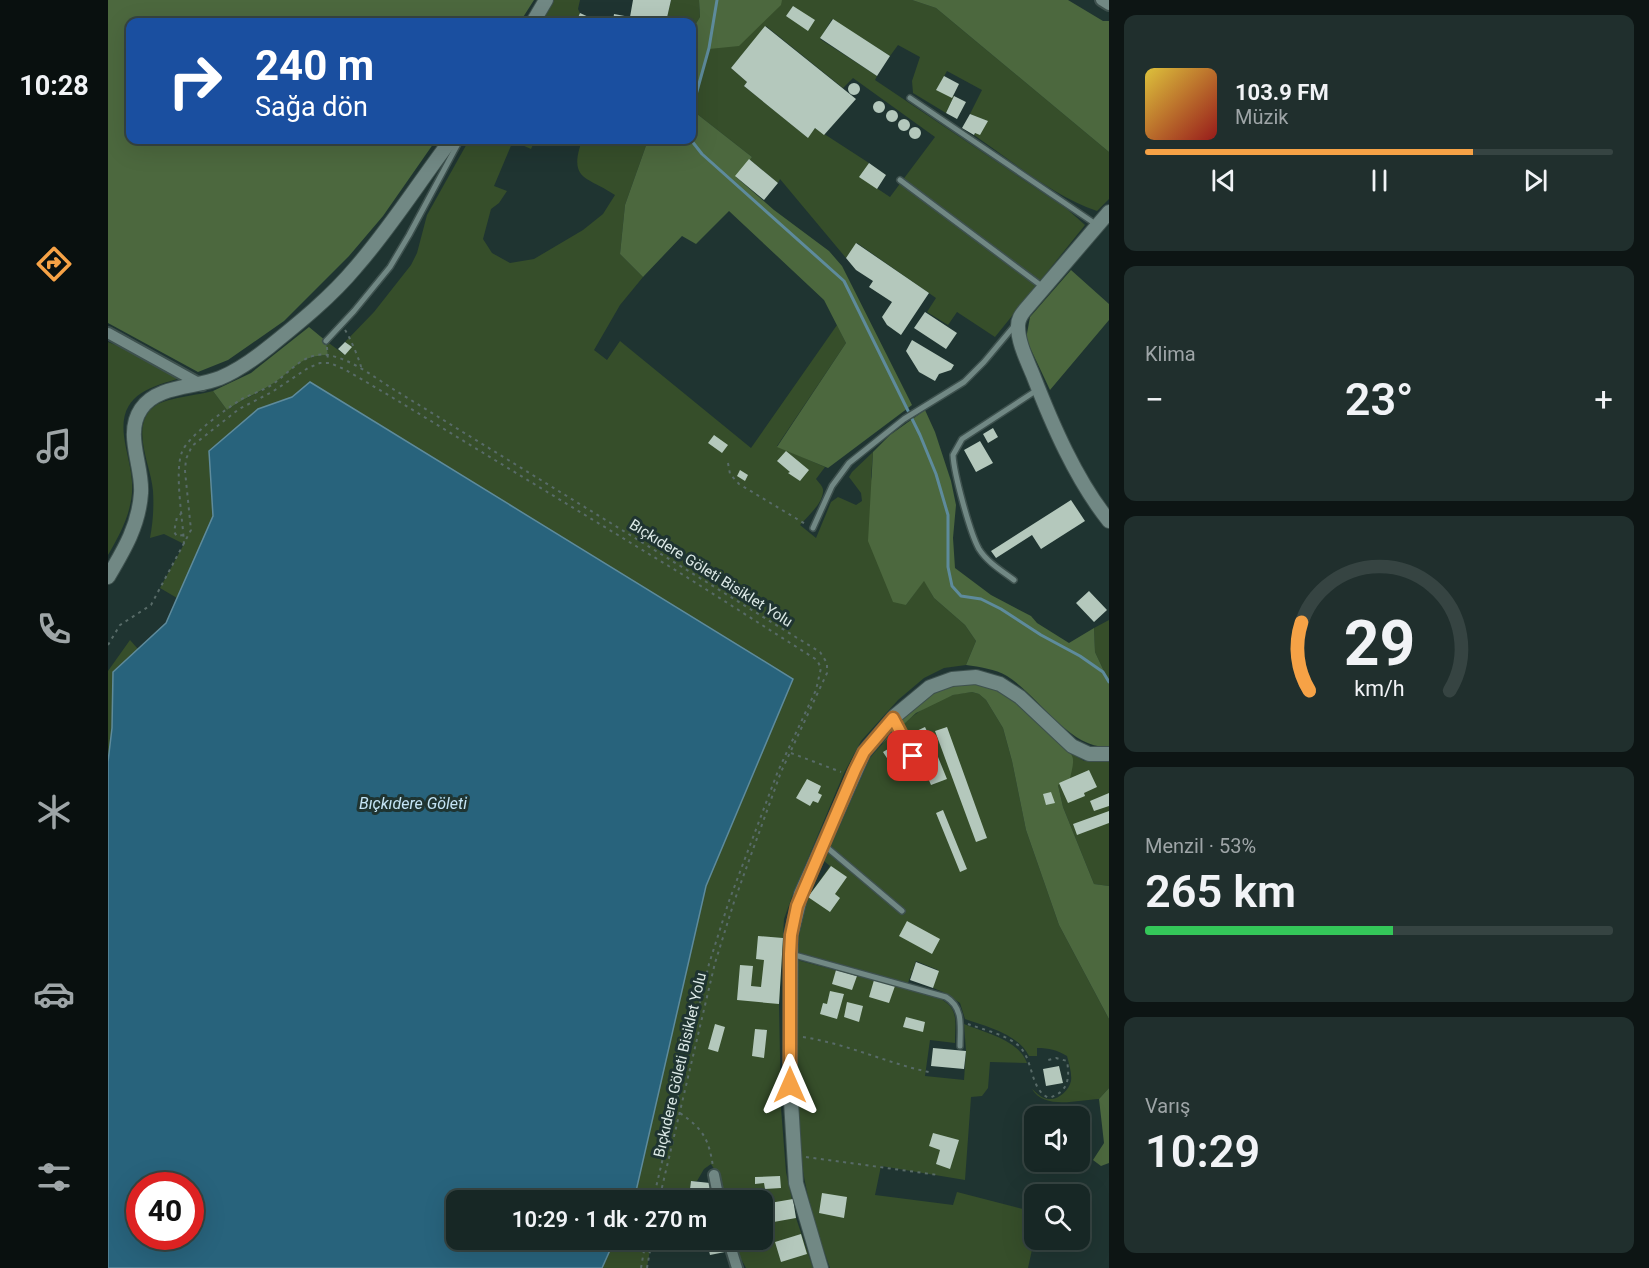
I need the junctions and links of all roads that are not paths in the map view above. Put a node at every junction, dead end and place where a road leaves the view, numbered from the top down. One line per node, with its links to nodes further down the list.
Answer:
1 (546, 0): 4 (street)
2 (1101, 0): 3 (street)
3 (1109, 5)
4 (535, 18)
5 (910, 98): 10 (lane)
6 (448, 144): 15 (street)
7 (458, 144): 14 (lane)
8 (900, 180): 11 (lane)
9 (1109, 212): 10 (street)
10 (1098, 225): 11 (street)
11 (1044, 288): 12 (street)
12 (1019, 320): 16 (street); 18 (lane)
13 (108, 333): 15 (street)
14 (326, 341)
15 (202, 385): 19 (street)
16 (1038, 389): 17 (street); 20 (lane)
17 (1109, 521)
18 (813, 528)
19 (108, 577)
20 (1014, 580)
21 (893, 718): 22 (street); 23 (lane); 24 (street)
22 (1109, 754)
23 (923, 776)
24 (823, 844): 25 (lane); 26 (street)
25 (902, 911)
26 (790, 954): 27 (lane); 32 (street)
27 (960, 1046)
28 (714, 1175): 29 (street)
29 (717, 1190)
30 (731, 1250): 31 (street)
31 (737, 1268)
32 (821, 1268)

